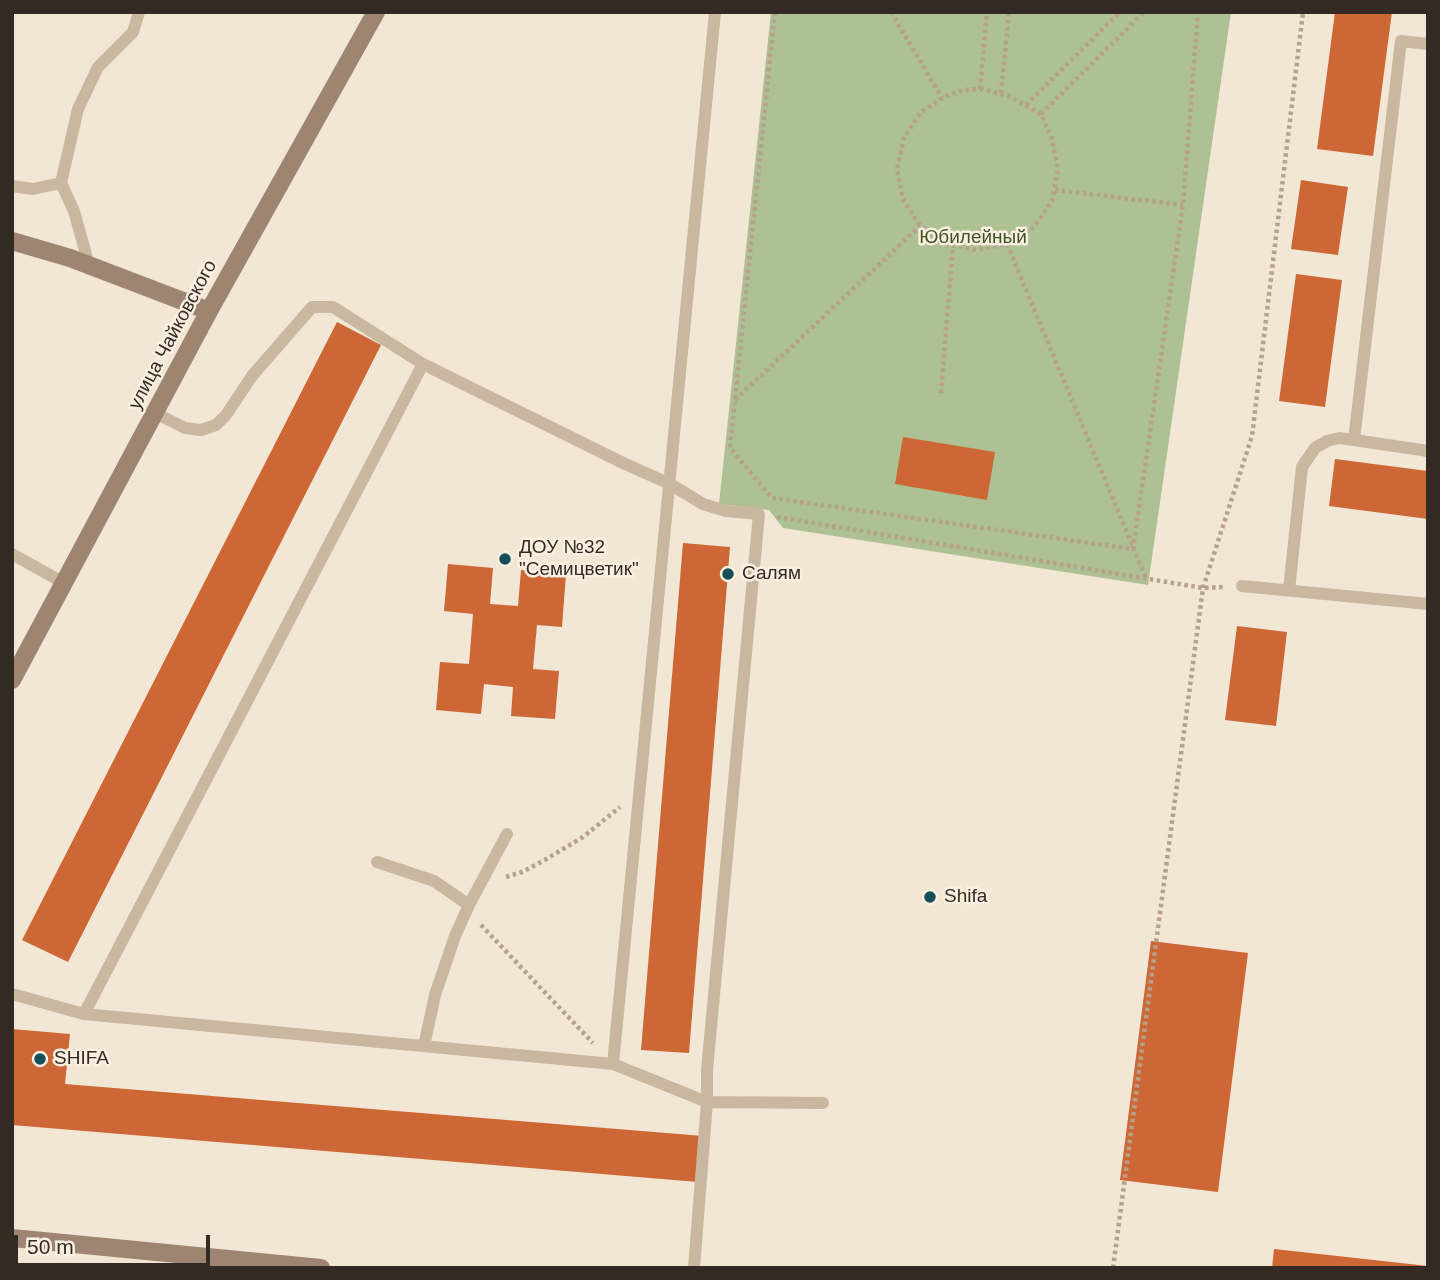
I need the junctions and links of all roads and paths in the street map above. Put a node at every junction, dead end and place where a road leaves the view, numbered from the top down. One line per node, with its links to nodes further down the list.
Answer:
1 (139, 12): 18 (lane)
2 (376, 12): 27 (main road, улица Чайковского)
3 (715, 12): 34 (lane)
4 (775, 12): 30 (path)
5 (891, 12): 15 (path)
6 (987, 12): 13 (path)
7 (1009, 12): 14 (path)
8 (1121, 12): 16 (path)
9 (1144, 12): 17 (path)
10 (1198, 12): 21 (path)
11 (1303, 12): 41 (path)
12 (1428, 44): 32 (lane)
13 (980, 89): 14 (path); 15 (path)
14 (1001, 93): 16 (path)
15 (942, 98): 22 (path)
16 (1026, 105): 17 (path)
17 (1041, 114): 20 (path)
18 (61, 183): 19 (lane); 26 (lane)
19 (12, 186)
20 (1055, 190): 21 (path); 23 (path)
21 (1183, 205): 36 (path)
22 (920, 226): 25 (path); 30 (path)
23 (1007, 244): 25 (path); 36 (path)
24 (14, 246): 26 (main road)
25 (953, 246): 29 (path)
26 (89, 265): 27 (main road)
27 (209, 311): 31 (main road, улица Чайковского)
28 (423, 364): 31 (lane); 34 (lane); 51 (lane)
29 (941, 393)
30 (735, 400): 36 (path)
31 (155, 413): 39 (main road, улица Чайковского)
32 (1354, 440): 33 (lane); 42 (lane)
33 (1428, 451)
34 (670, 484): 35 (lane); 45 (lane)
35 (759, 514): 38 (path); 54 (lane)
36 (1133, 549): 38 (path)
37 (12, 554): 39 (lane)
38 (1146, 579): 41 (path)
39 (64, 583): 44 (main road, улица Чайковского)
40 (1242, 586): 42 (lane)
41 (1203, 588): 59 (path)
42 (1289, 590): 43 (lane)
43 (1428, 604)
44 (12, 680)
45 (638, 807): 48 (path); 53 (lane)
46 (508, 834): 48 (lane)
47 (377, 862): 49 (lane)
48 (480, 884): 49 (lane)
49 (468, 907): 52 (lane); 53 (path)
50 (12, 993): 51 (lane)
51 (84, 1014): 52 (lane)
52 (424, 1046): 53 (lane)
53 (613, 1064): 54 (lane)
54 (707, 1102): 55 (lane); 58 (lane)
55 (823, 1103)
56 (12, 1238): 57 (main road)
57 (321, 1268)
58 (694, 1268)
59 (1113, 1268)

